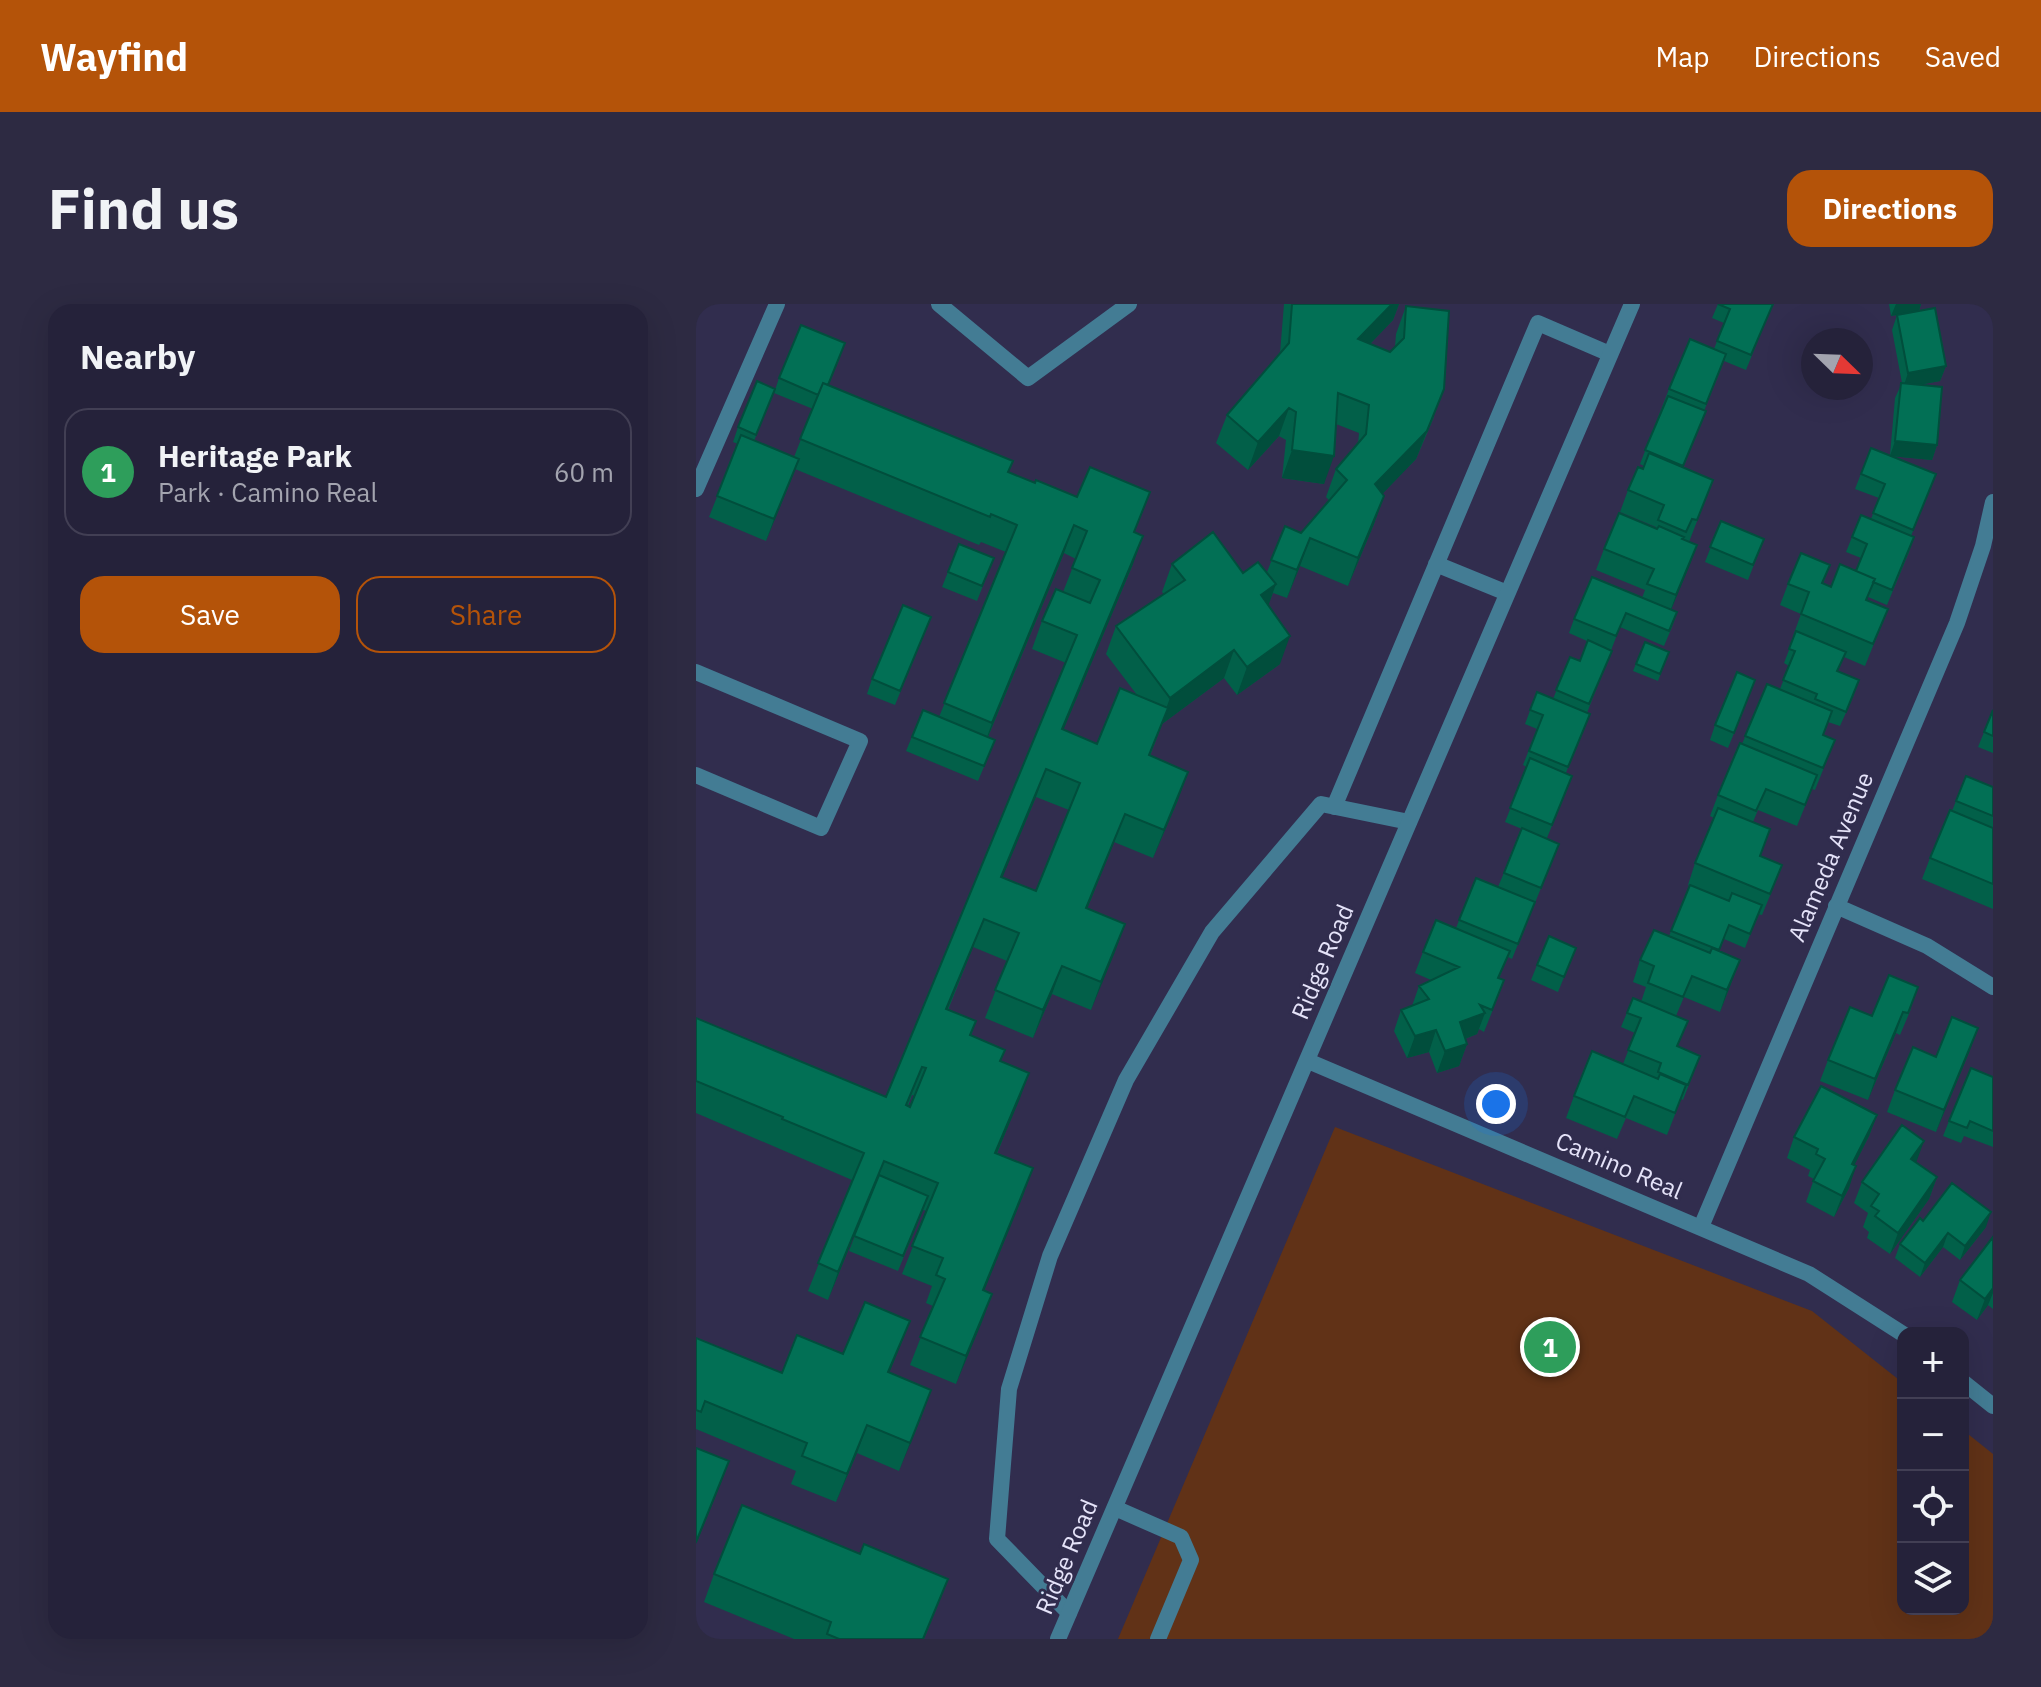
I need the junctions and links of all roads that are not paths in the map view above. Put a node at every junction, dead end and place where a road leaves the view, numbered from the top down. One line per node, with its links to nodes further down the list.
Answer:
1 (777, 304): 6 (street)
2 (939, 304): 3 (street)
3 (1129, 304)
4 (1632, 304): 5 (street, Ridge Road)
5 (1610, 354): 8 (street); 9 (street, Ridge Road)
6 (696, 489)
7 (1993, 502): 14 (street, Alameda Avenue)
8 (1436, 564): 9 (street); 12 (street)
9 (1507, 593): 13 (street, Ridge Road)
10 (696, 672): 11 (street)
11 (696, 775)
12 (1334, 807): 13 (street); 22 (street)
13 (1409, 822): 16 (street, Ridge Road)
14 (1836, 906): 15 (street); 17 (street, Alameda Avenue)
15 (1993, 987)
16 (1308, 1061): 17 (street, Camino Real); 21 (street, Ridge Road)
17 (1701, 1227): 18 (street, Camino Real)
18 (1897, 1330)
19 (1969, 1387): 20 (street)
20 (1993, 1406)
21 (1115, 1508): 22 (street, Ridge Road); 24 (street)
22 (1069, 1613): 23 (street, Ridge Road)
23 (1058, 1639)
24 (1158, 1639)

